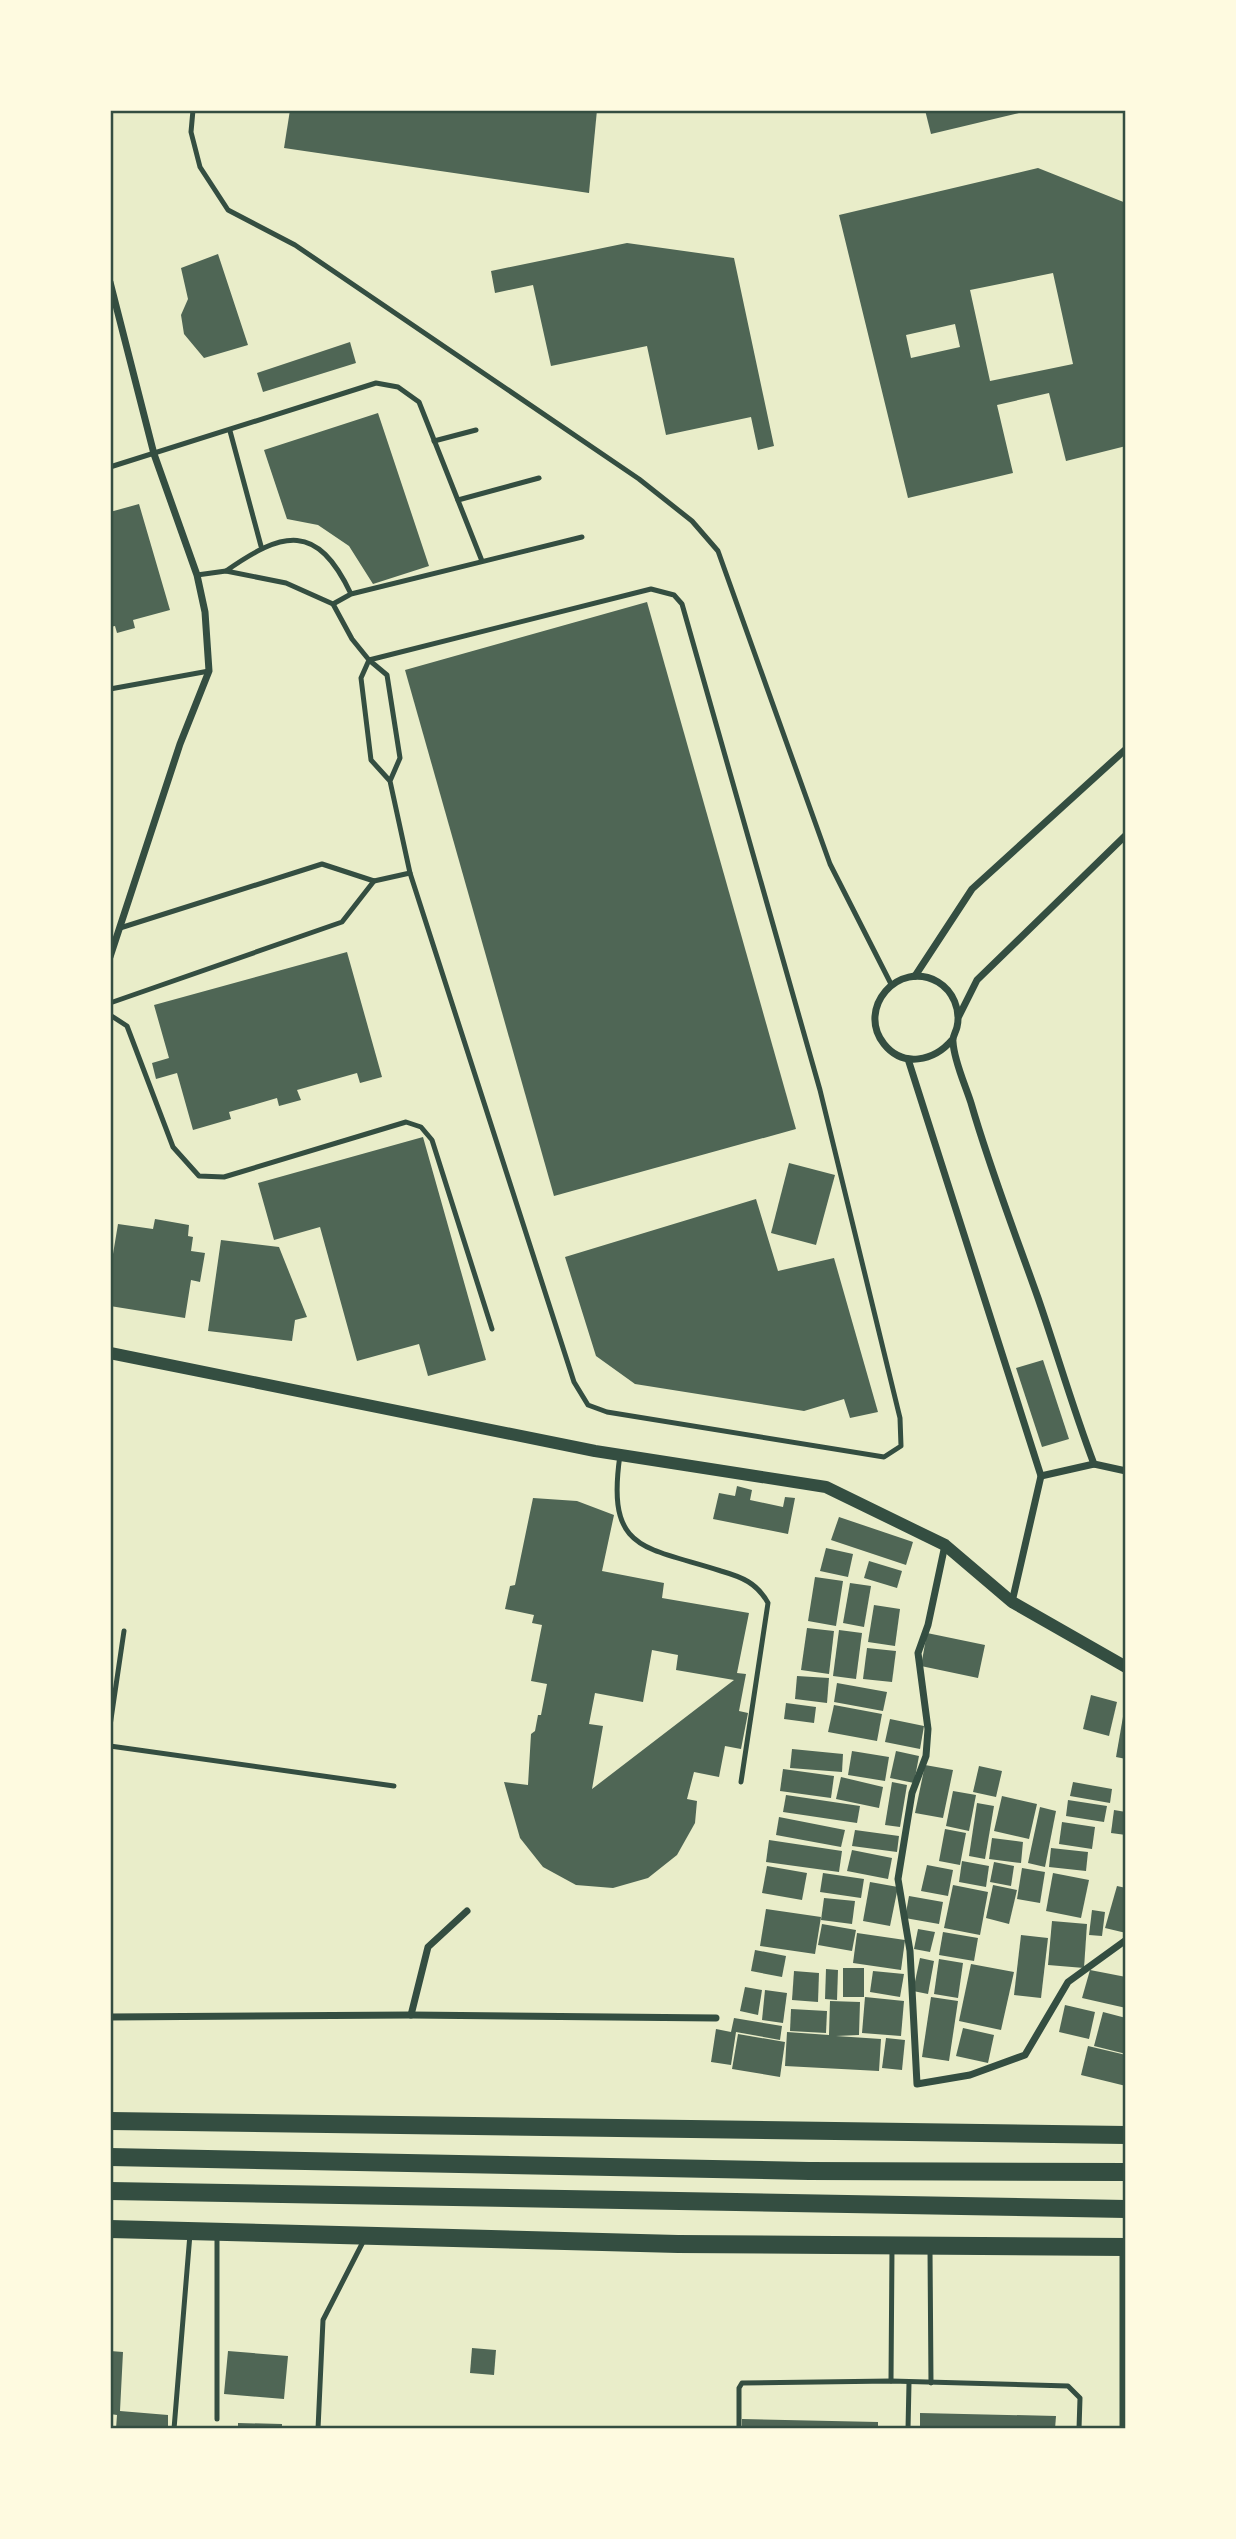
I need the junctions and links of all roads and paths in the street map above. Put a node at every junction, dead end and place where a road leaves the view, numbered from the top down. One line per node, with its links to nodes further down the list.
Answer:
1 (193, 110): 28 (lane)
2 (110, 282): 6 (street)
3 (476, 430): 5 (lane)
4 (230, 431): 5 (lane); 6 (lane); 11 (lane)
5 (435, 441): 9 (lane)
6 (154, 454): 7 (lane); 14 (street)
7 (110, 467)
8 (540, 478): 9 (lane)
9 (457, 499): 12 (lane)
10 (582, 537): 12 (lane)
11 (261, 547): 13 (lane); 15 (lane)
12 (482, 562): 15 (lane)
13 (226, 571): 14 (lane); 16 (lane)
14 (197, 575): 18 (street)
15 (351, 594): 16 (lane)
16 (333, 604): 17 (lane)
17 (369, 660): 21 (lane); 21 (lane); 23 (lane)
18 (209, 671): 19 (lane); 25 (street)
19 (110, 689)
20 (1126, 749): 27 (street)
21 (390, 781): 23 (lane)
22 (1126, 835): 31 (street)
23 (410, 873): 24 (lane)
24 (374, 881): 25 (lane); 29 (lane)
25 (120, 928): 26 (street)
26 (110, 957)
27 (915, 976): 28 (street); 31 (street)
28 (891, 984): 33 (street)
29 (110, 1003)
30 (110, 1016): 34 (lane)
31 (958, 1016): 32 (street)
32 (952, 1040): 33 (street); 37 (street)
33 (908, 1059): 39 (street)
34 (492, 1329)
35 (110, 1353): 36 (street)
36 (620, 1455): 40 (street); 46 (lane)
37 (1094, 1464): 38 (street); 39 (street)
38 (1126, 1471)
39 (1041, 1476): 41 (street)
40 (945, 1545): 41 (street); 49 (street)
41 (1012, 1602): 43 (street)
42 (124, 1631): 44 (lane)
43 (1126, 1667)
44 (110, 1726)
45 (110, 1746): 47 (lane)
46 (741, 1782)
47 (394, 1786)
48 (467, 1911): 50 (street)
49 (1126, 1940)
50 (411, 2015): 51 (street); 52 (street)
51 (110, 2017)
52 (716, 2018)
53 (110, 2121): 54 (main road)
54 (1126, 2135)
55 (110, 2157): 56 (main road)
56 (1126, 2172)
57 (110, 2191): 58 (main road)
58 (1126, 2209)
59 (110, 2229): 60 (main road)
60 (190, 2231): 61 (main road); 70 (lane)
61 (218, 2232): 62 (main road); 69 (lane)
62 (367, 2236): 63 (main road); 71 (lane)
63 (892, 2245): 64 (main road); 66 (lane)
64 (930, 2246): 65 (main road); 68 (lane)
65 (1124, 2247): 75 (lane)
66 (891, 2381): 67 (lane); 72 (lane)
67 (909, 2383): 68 (lane); 73 (lane)
68 (931, 2383): 74 (lane)
69 (218, 2418)
70 (174, 2429)
71 (318, 2429)
72 (738, 2429)
73 (908, 2429)
74 (1079, 2429)
75 (1122, 2429)

